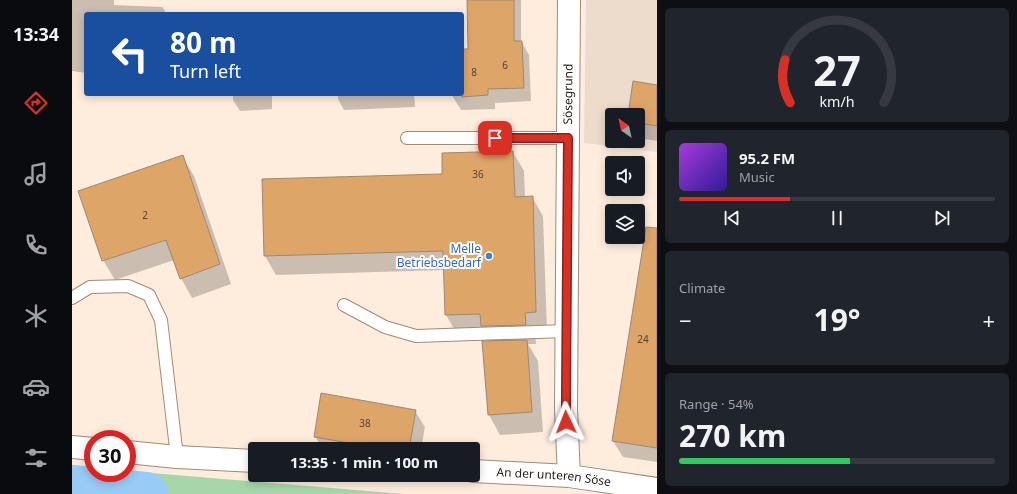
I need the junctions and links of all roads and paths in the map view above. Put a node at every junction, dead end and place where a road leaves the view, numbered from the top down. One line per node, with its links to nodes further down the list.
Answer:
1 (569, 0): 3 (street, Sösegrund)
2 (407, 138): 3 (lane)
3 (568, 138): 6 (street, Sösegrund)
4 (72, 298): 10 (lane)
5 (344, 305): 6 (lane)
6 (566, 331): 13 (street, Sösegrund)
7 (72, 447): 8 (street)
8 (84, 448)
9 (136, 453): 10 (street)
10 (177, 457): 11 (street)
11 (248, 461)
12 (480, 471): 13 (street, An der unteren Söse)
13 (569, 476): 14 (street, An der unteren Söse)
14 (657, 488)

